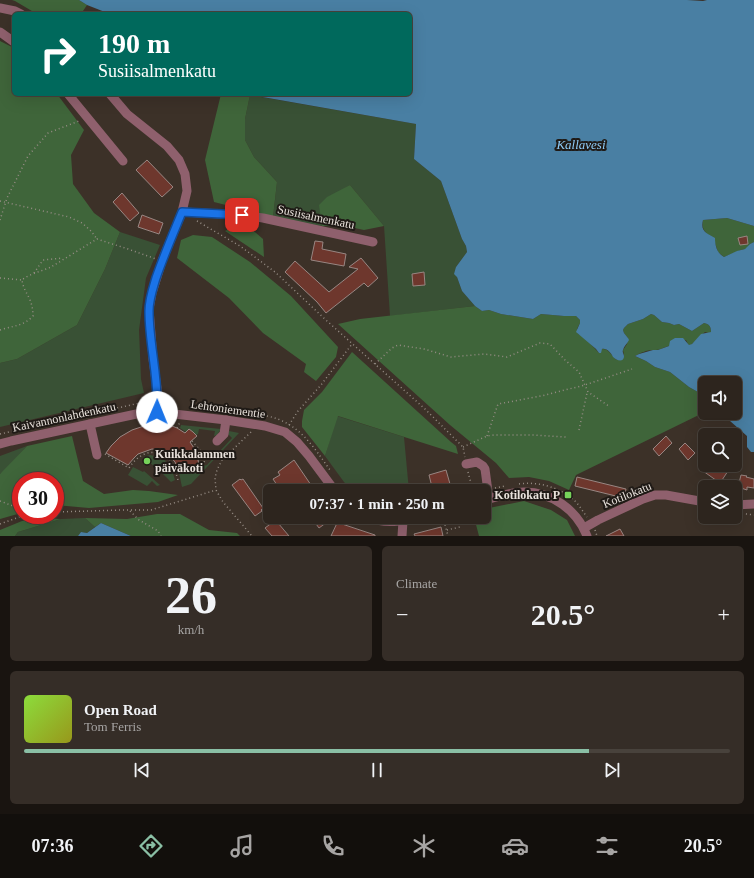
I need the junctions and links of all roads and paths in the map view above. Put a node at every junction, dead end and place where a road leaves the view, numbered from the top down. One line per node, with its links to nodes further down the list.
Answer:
1 (0, 8): 2 (street)
2 (17, 12)
3 (0, 32): 4 (street)
4 (12, 41)
5 (70, 96): 7 (street)
6 (112, 96): 11 (street)
7 (87, 118): 8 (street); 10 (path)
8 (123, 161)
9 (0, 201): 10 (path)
10 (6, 202): 13 (path); 14 (path)
11 (182, 212): 15 (street, Susiisalmenkatu); 17 (street)
12 (195, 219): 22 (path)
13 (0, 220)
14 (97, 239): 16 (path); 17 (path)
15 (373, 242)
16 (65, 258): 18 (path); 18 (path)
17 (162, 261): 28 (street)
18 (34, 275): 20 (path)
19 (0, 278): 20 (path)
20 (22, 280): 21 (path)
21 (0, 330)
22 (352, 344): 23 (path); 33 (path)
23 (374, 364): 25 (path); 43 (path)
24 (632, 369): 25 (path)
25 (585, 385): 26 (path); 38 (path)
26 (588, 392): 27 (path); 35 (path)
27 (610, 407)
28 (157, 412): 29 (street, Kaivannonlahdenkatu); 30 (street, Lehtoniementie)
29 (141, 413): 32 (street, Kaivannonlahdenkatu); 37 (path)
30 (226, 420): 41 (street); 48 (street, Lehtoniementie)
31 (181, 421): 34 (path)
32 (90, 424): 42 (street, Kaivannonlahdenkatu); 44 (street)
33 (289, 424)
34 (177, 428)
35 (579, 430)
36 (253, 431): 51 (path)
37 (0, 434)
38 (487, 436): 39 (path); 43 (path)
39 (566, 437)
40 (192, 441): 46 (path)
41 (217, 441)
42 (0, 444)
43 (463, 447): 45 (path)
44 (100, 454): 46 (path)
45 (466, 464): 49 (path); 50 (street)
46 (176, 472): 47 (path)
47 (178, 480)
48 (329, 484)
49 (471, 484)
50 (486, 484)
51 (216, 490): 58 (path); 71 (path)
52 (491, 498): 69 (street)
53 (0, 501): 57 (path)
54 (698, 501): 69 (street, Kotilokatu)
55 (754, 504): 56 (street)
56 (742, 505)
57 (12, 506)
58 (129, 510): 59 (path); 70 (path)
59 (64, 512)
60 (742, 513): 61 (path)
61 (754, 515)
62 (12, 520): 63 (path)
63 (0, 524)
64 (403, 524): 72 (street)
65 (445, 524): 68 (path)
66 (597, 526): 69 (path)
67 (460, 527): 68 (path)
68 (447, 530): 73 (path)
69 (589, 532): 74 (path)
70 (161, 536)
71 (252, 536)
72 (402, 536)
73 (448, 536)
74 (597, 536)

